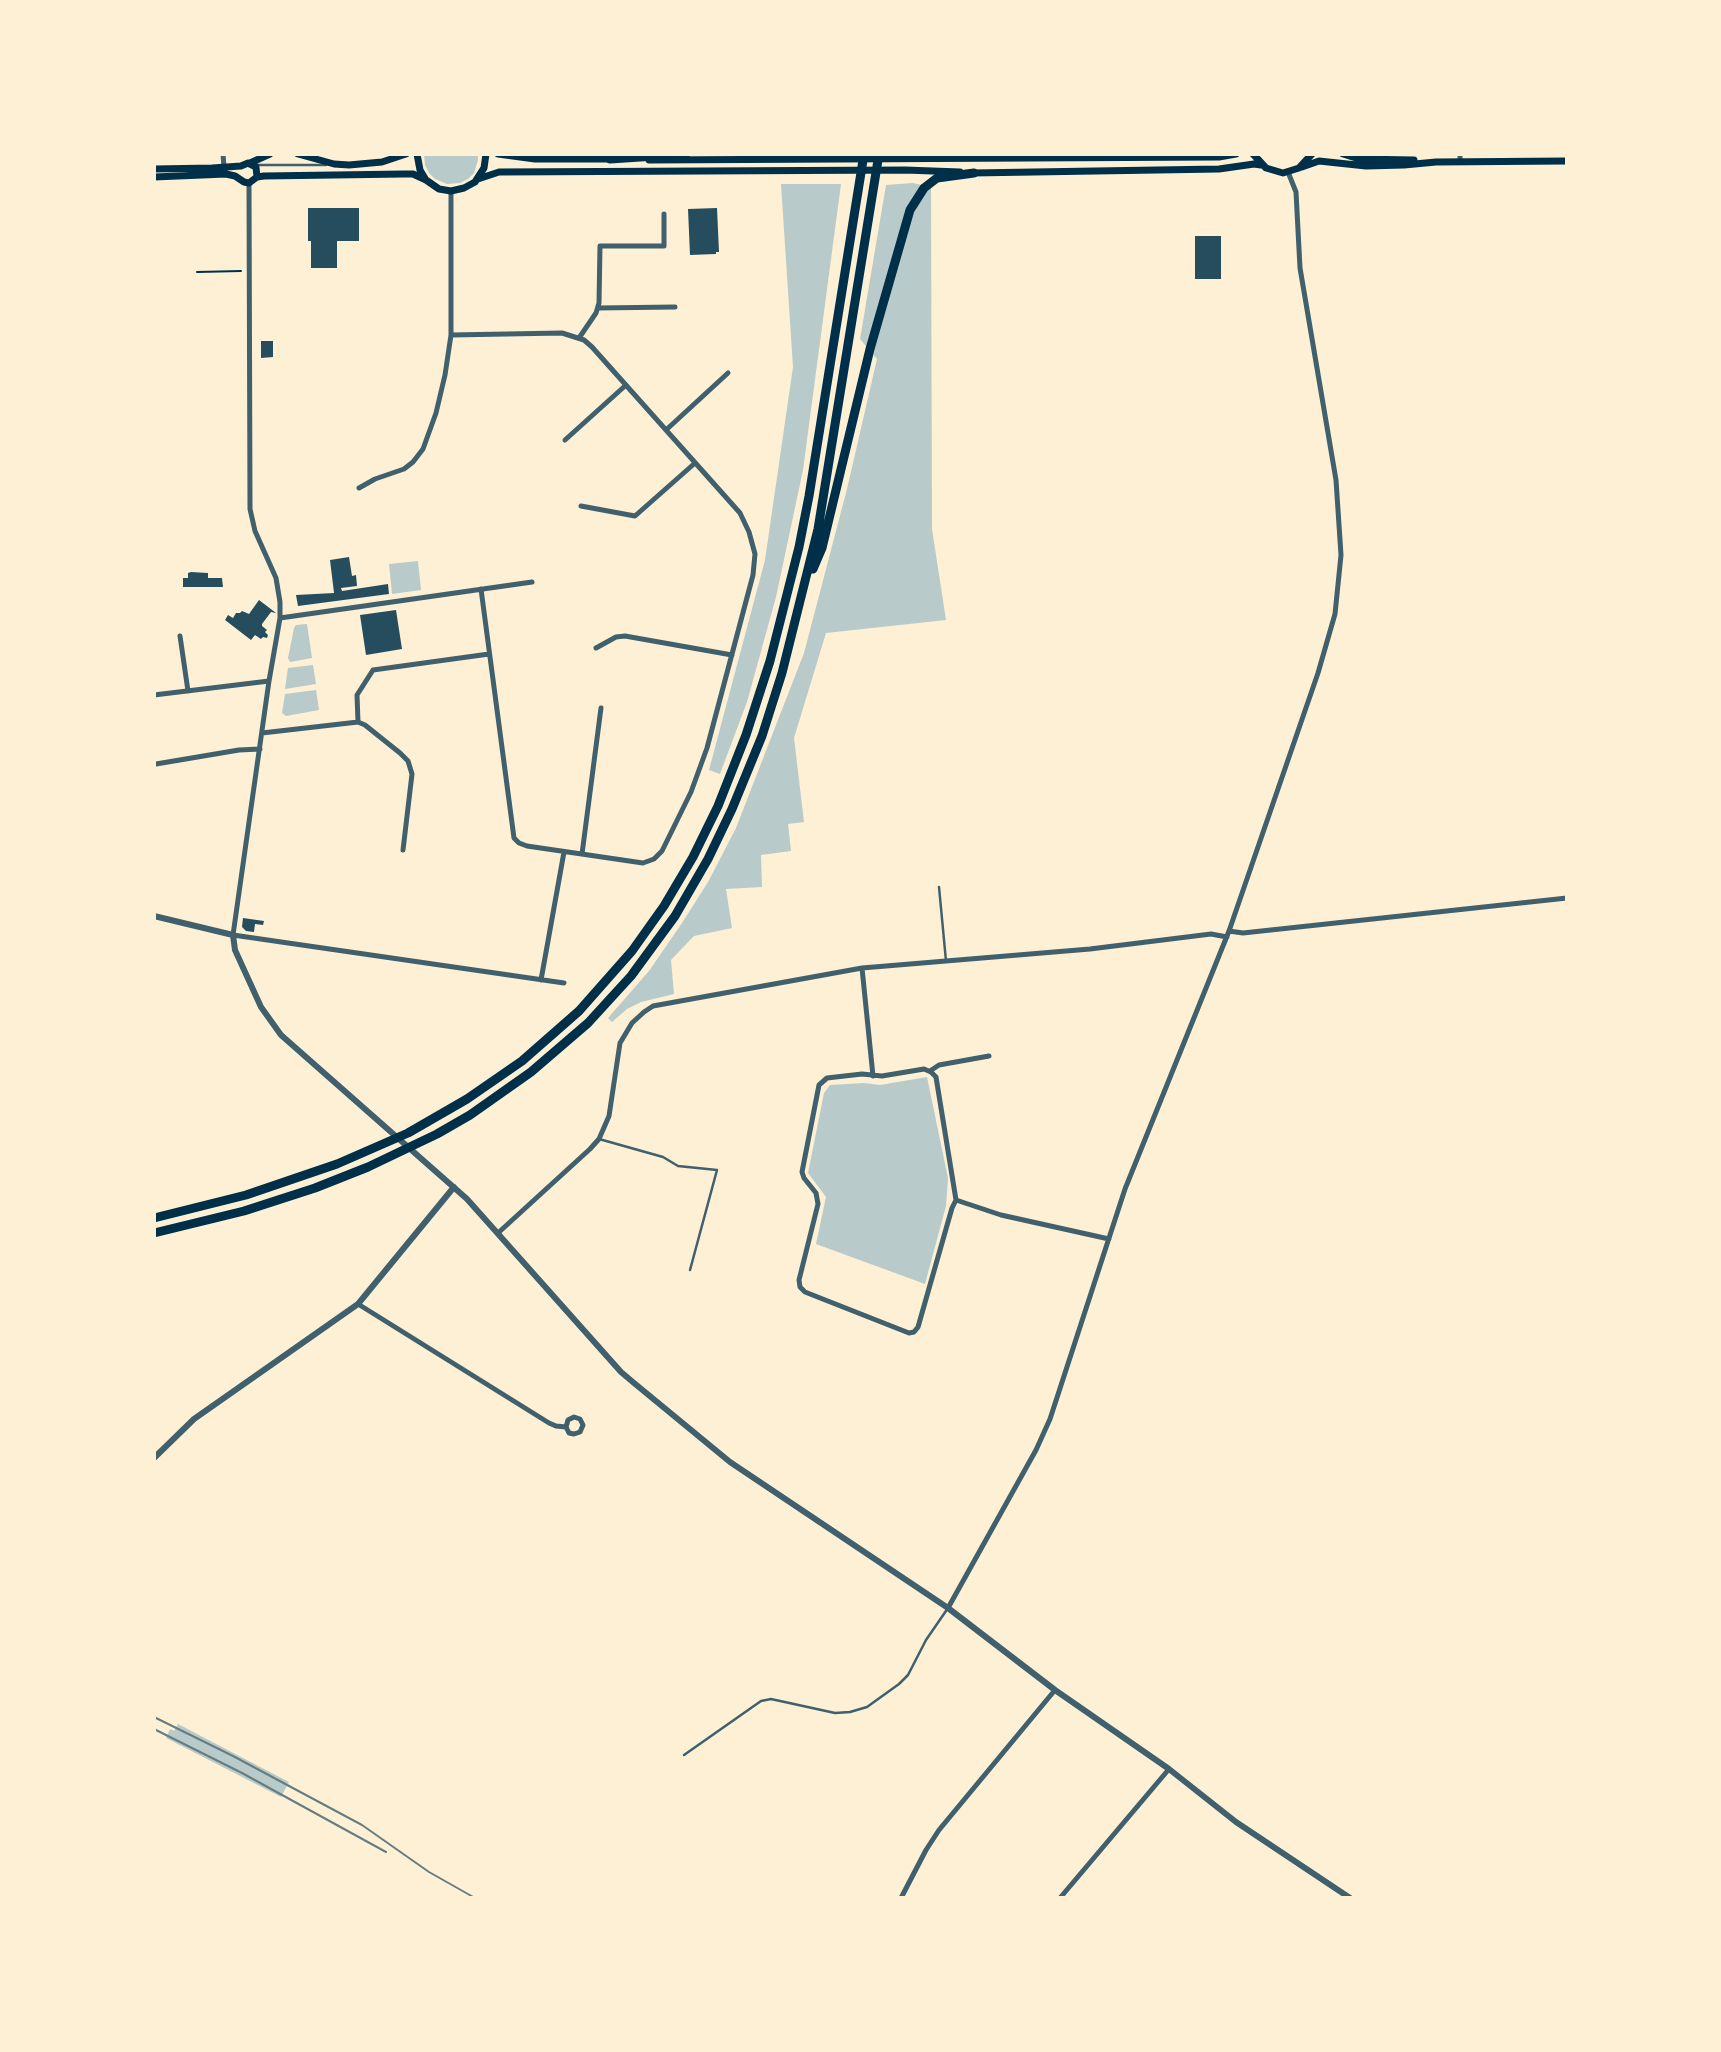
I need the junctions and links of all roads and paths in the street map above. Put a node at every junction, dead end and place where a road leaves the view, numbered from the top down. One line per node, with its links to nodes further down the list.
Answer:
1 (223, 154): 23 (street)
2 (270, 154): 19 (main road)
3 (298, 154): 20 (main road)
4 (406, 154): 20 (main road)
5 (417, 154): 32 (main road)
6 (486, 154): 31 (main road)
7 (498, 154): 16 (main road)
8 (686, 154): 16 (highway)
9 (879, 154): 50 (highway)
10 (1236, 154): 16 (main road)
11 (1253, 154): 21 (main road)
12 (1312, 154): 24 (main road)
13 (1343, 154): 18 (main road)
14 (862, 156): 83 (highway)
15 (1460, 158): 17 (main road); 18 (main road)
16 (610, 159)
17 (1567, 161)
18 (1436, 162): 24 (main road)
19 (252, 164): 20 (lane); 22 (main road); 29 (main road)
20 (337, 164)
21 (1261, 165): 26 (main road); 27 (main road)
22 (241, 166): 23 (main road); 30 (main road)
23 (224, 167): 25 (main road)
24 (1302, 167): 26 (main road)
25 (154, 169)
26 (1289, 172): 71 (street)
27 (974, 173): 31 (main road); 50 (highway)
28 (154, 177): 30 (main road)
29 (257, 177): 32 (main road); 33 (main road)
30 (239, 178): 33 (main road)
31 (478, 179): 34 (main road)
32 (426, 180): 34 (main road)
33 (249, 183): 36 (street)
34 (452, 191): 40 (street)
35 (664, 214): 39 (street)
36 (249, 271): 37 (path); 52 (street)
37 (197, 272)
38 (675, 307): 39 (street)
39 (598, 309): 41 (street)
40 (451, 335): 41 (street); 47 (street)
41 (579, 338): 43 (street)
42 (728, 373): 44 (street)
43 (626, 385): 44 (street); 45 (street)
44 (666, 430): 46 (street)
45 (565, 440)
46 (695, 463): 48 (street); 56 (street)
47 (359, 488)
48 (581, 506)
49 (532, 582): 51 (street)
50 (806, 583): 84 (highway)
51 (481, 589): 52 (street); 55 (street)
52 (280, 618): 57 (street)
53 (180, 636): 58 (street)
54 (596, 648): 56 (street)
55 (489, 654): 61 (street); 66 (street)
56 (732, 655): 67 (street)
57 (269, 681): 58 (street); 62 (street)
58 (188, 691): 59 (street)
59 (154, 695)
60 (601, 708): 67 (street)
61 (358, 722): 62 (street); 65 (street)
62 (262, 733): 63 (street)
63 (260, 749): 64 (street); 72 (street)
64 (156, 765)
65 (402, 850)
66 (564, 852): 67 (street); 75 (street)
67 (582, 854)
68 (939, 887): 73 (lane)
69 (1567, 898): 71 (street)
70 (154, 916): 72 (street)
71 (1228, 934): 73 (street); 86 (street)
72 (233, 935): 75 (street); 81 (street)
73 (946, 961): 74 (street)
74 (862, 968): 79 (street); 80 (street)
75 (541, 980): 76 (street)
76 (564, 984)
77 (989, 1056): 78 (street)
78 (930, 1071): 79 (street); 82 (street)
79 (873, 1076): 82 (street)
80 (599, 1139): 85 (street); 87 (lane)
81 (454, 1187): 85 (street); 88 (street)
82 (956, 1200): 86 (street)
83 (154, 1218)
84 (154, 1233)
85 (498, 1233): 91 (street)
86 (1109, 1239): 91 (street)
87 (690, 1270)
88 (358, 1304): 89 (street); 90 (street)
89 (566, 1427)
90 (154, 1458)
91 (948, 1608): 92 (street); 93 (lane)
92 (1055, 1690): 94 (street); 95 (street)
93 (684, 1755)
94 (1168, 1769): 96 (street); 97 (street)
95 (901, 1898)
96 (1060, 1898)
97 (1350, 1898)

